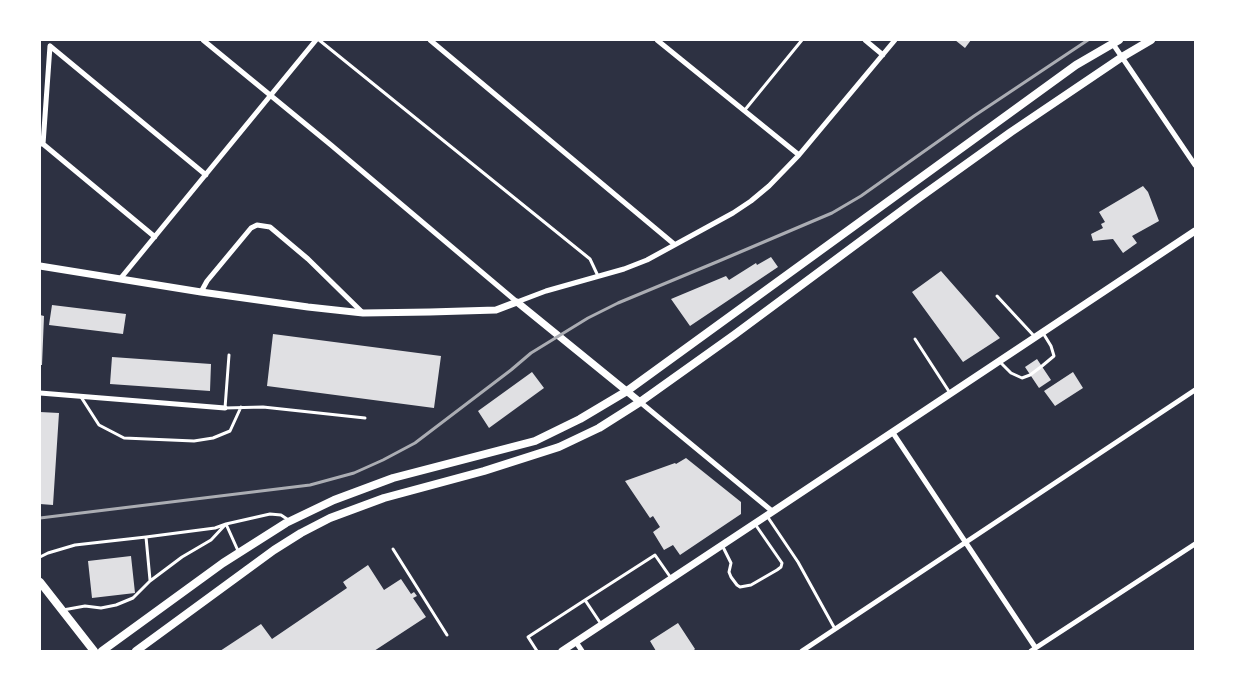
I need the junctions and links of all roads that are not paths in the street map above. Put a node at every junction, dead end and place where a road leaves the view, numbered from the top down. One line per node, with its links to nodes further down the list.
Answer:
1 (203, 40): 11 (street)
2 (213, 40): 11 (lane)
3 (318, 40): 14 (street); 24 (lane)
4 (430, 40): 22 (street)
5 (657, 40): 15 (street)
6 (802, 40): 15 (lane)
7 (865, 40): 12 (street)
8 (895, 40): 12 (street)
9 (1151, 40): 13 (main road)
10 (1116, 42): 13 (street); 35 (main road)
11 (209, 45): 14 (street)
12 (884, 55): 17 (street)
13 (1122, 57): 18 (street); 39 (main road)
14 (271, 96): 19 (street); 28 (street)
15 (744, 111): 17 (street)
16 (42, 144): 19 (street); 21 (street)
17 (799, 156): 22 (street)
18 (1195, 165)
19 (206, 175): 21 (street)
20 (1195, 231): 30 (street)
21 (155, 237): 25 (street)
22 (674, 244): 24 (street)
23 (40, 266): 25 (street)
24 (598, 276): 28 (street)
25 (120, 279): 26 (street)
26 (201, 292): 29 (street); 29 (street)
27 (997, 296): 30 (lane)
28 (517, 302): 29 (street); 35 (street)
29 (364, 313)
30 (1039, 335): 33 (street); 33 (lane)
31 (915, 339): 37 (lane)
32 (229, 355): 41 (lane)
33 (1000, 362): 37 (street)
34 (1195, 390): 49 (street)
35 (627, 391): 39 (street); 45 (main road)
36 (40, 393): 38 (street)
37 (950, 394): 43 (street)
38 (80, 396): 40 (lane); 41 (street)
39 (640, 402): 44 (street); 67 (main road)
40 (241, 407): 41 (lane); 42 (lane)
41 (224, 408)
42 (365, 418)
43 (893, 433): 44 (street); 49 (street)
44 (769, 513): 46 (street); 61 (lane)
45 (291, 521): 47 (lane); 53 (main road)
46 (755, 523): 51 (street); 51 (lane)
47 (226, 524): 48 (lane); 53 (lane); 56 (lane)
48 (146, 537): 54 (lane); 56 (lane)
49 (966, 541): 61 (street); 64 (street)
50 (1195, 544): 64 (street)
51 (722, 545): 55 (street)
52 (393, 549): 62 (lane)
53 (240, 553): 66 (main road)
54 (40, 557)
55 (671, 579): 58 (lane); 60 (street)
56 (150, 581): 59 (lane)
57 (40, 582): 59 (main road)
58 (585, 600): 60 (lane); 68 (lane)
59 (63, 610): 65 (main road)
60 (602, 625): 63 (street)
61 (835, 629): 71 (street)
62 (447, 635)
63 (576, 642): 69 (street); 70 (street)
64 (1034, 649)
65 (94, 651)
66 (102, 651)
67 (136, 651)
68 (537, 651)
69 (562, 651)
70 (582, 651)
71 (802, 651)

